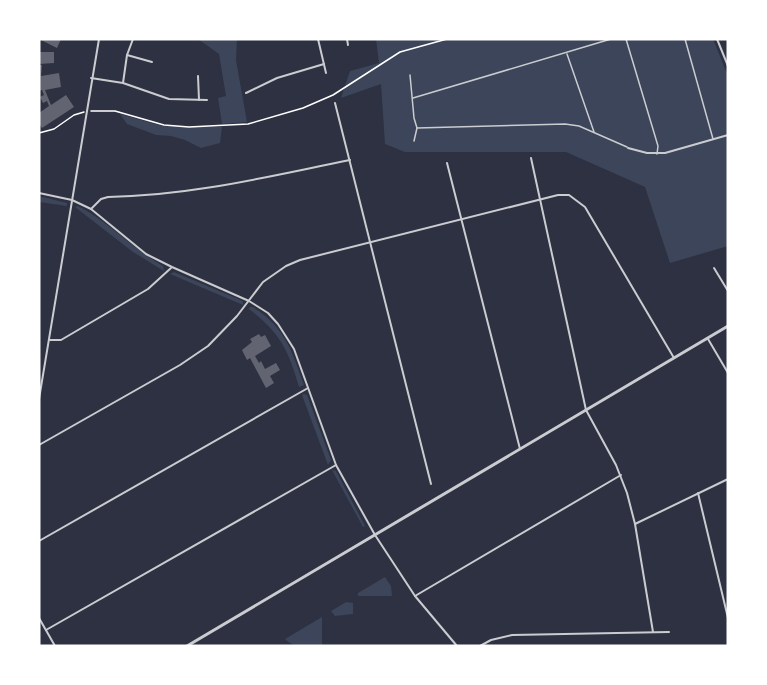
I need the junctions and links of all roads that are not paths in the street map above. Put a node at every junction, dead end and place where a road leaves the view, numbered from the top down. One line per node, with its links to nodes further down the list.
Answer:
1 (99, 39): 18 (street)
2 (133, 39): 11 (street)
3 (318, 39): 13 (street)
4 (347, 39): 9 (street)
5 (611, 39): 10 (lane)
6 (626, 39): 31 (lane)
7 (685, 39): 28 (lane)
8 (717, 39): 14 (street)
9 (348, 45)
10 (566, 53): 21 (lane); 26 (lane)
11 (127, 55): 12 (street); 19 (street)
12 (152, 62)
13 (324, 64): 15 (street); 20 (street)
14 (728, 66)
15 (326, 73)
16 (410, 75): 21 (lane)
17 (198, 76): 22 (street)
18 (92, 78): 19 (street); 37 (street)
19 (123, 83): 22 (street)
20 (246, 93)
21 (412, 99): 25 (lane)
22 (199, 100): 23 (street)
23 (207, 100)
24 (335, 104): 33 (street)
25 (417, 128): 26 (lane); 29 (lane)
26 (594, 133): 30 (lane)
27 (728, 135): 28 (street)
28 (713, 139): 31 (street)
29 (414, 141)
30 (628, 148): 31 (street)
31 (657, 154)
32 (531, 158): 36 (street)
33 (350, 160): 38 (street); 40 (street)
34 (447, 163): 39 (street)
35 (39, 193): 37 (street)
36 (540, 199): 39 (street); 48 (street); 52 (street)
37 (72, 200): 38 (street); 47 (street)
38 (91, 209): 41 (street)
39 (462, 220): 40 (street); 54 (street)
40 (370, 242): 44 (street); 58 (street)
41 (172, 267): 44 (street); 47 (street)
42 (714, 268): 43 (street)
43 (728, 291)
44 (249, 301): 50 (street); 53 (street)
45 (728, 326): 46 (street)
46 (708, 338): 48 (street); 49 (street)
47 (49, 340): 51 (street)
48 (674, 358): 52 (street)
49 (728, 373)
50 (308, 388): 55 (street); 62 (street)
51 (39, 399)
52 (586, 410): 54 (street); 56 (street)
53 (39, 445)
54 (520, 449): 61 (street)
55 (336, 465): 61 (street); 66 (street)
56 (621, 476): 60 (street); 63 (street)
57 (728, 479): 59 (street)
58 (431, 484)
59 (698, 493): 60 (street); 65 (street)
60 (634, 524): 67 (street)
61 (375, 535): 63 (street); 70 (street)
62 (39, 541)
63 (415, 596): 71 (street)
64 (39, 618): 66 (street)
65 (728, 618)
66 (46, 630): 69 (street)
67 (652, 632): 68 (street); 72 (street)
68 (669, 632)
69 (55, 646)
70 (187, 646)
71 (457, 646)
72 (480, 646)

